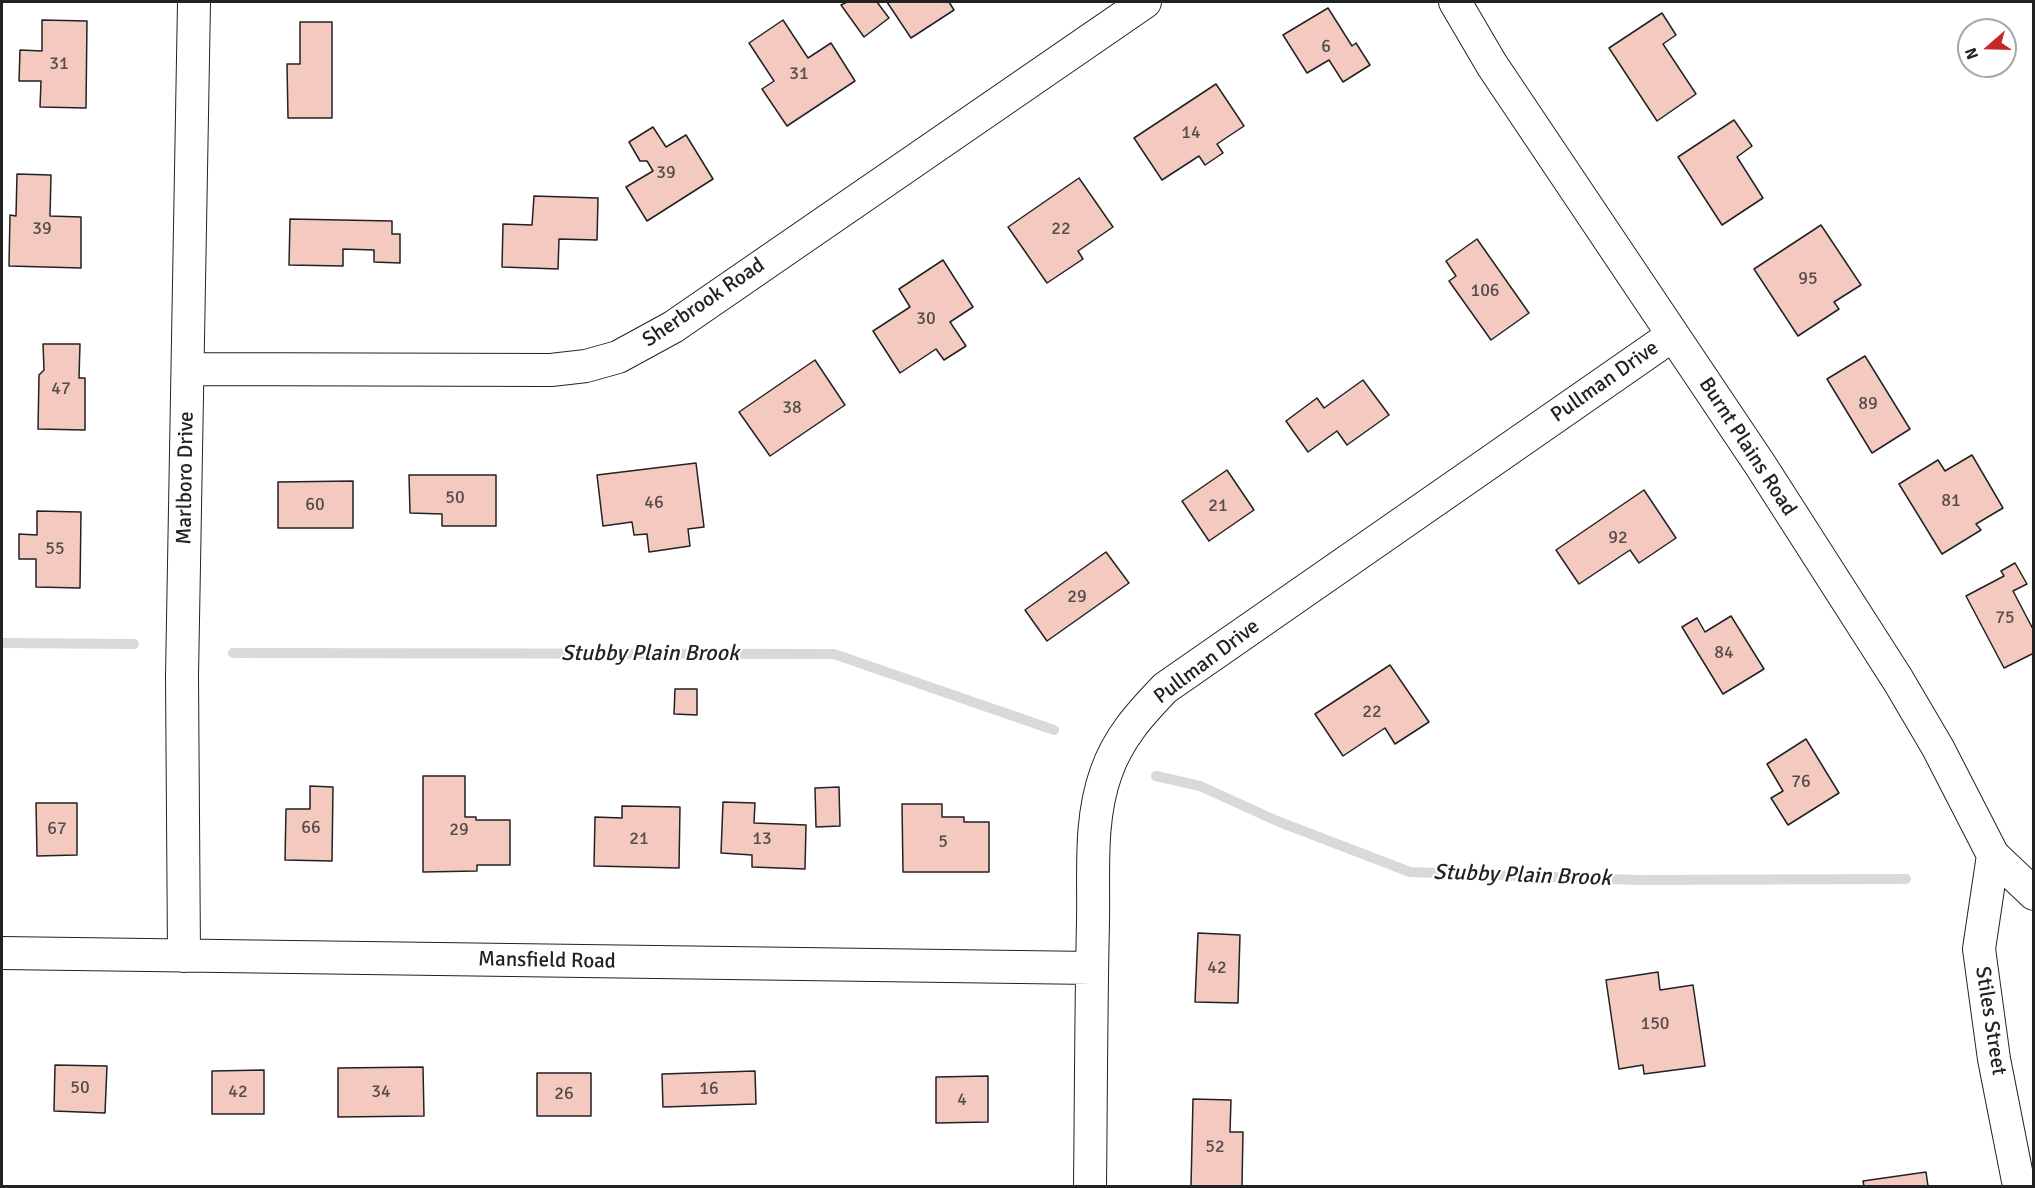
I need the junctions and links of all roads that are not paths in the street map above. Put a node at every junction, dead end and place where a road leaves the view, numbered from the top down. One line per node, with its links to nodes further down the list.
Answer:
1 (194, 2): 5 (street, Marlboro Drive)
2 (1144, 2): 5 (street, Sherbrook Road)
3 (1455, 2): 4 (street, Burnt Plains Road)
4 (1673, 335): 6 (street, Burnt Plains Road); 10 (street, Pullman Drive)
5 (188, 369): 9 (street, Marlboro Drive)
6 (1993, 855): 7 (street, Burnt Plains Road); 12 (street, Stiles Street)
7 (2034, 894)
8 (2, 953): 9 (street, Mansfield Road)
9 (184, 956): 10 (street, Mansfield Road)
10 (1092, 968): 11 (street, Pullman Drive)
11 (1090, 1186)
12 (2019, 1186)

